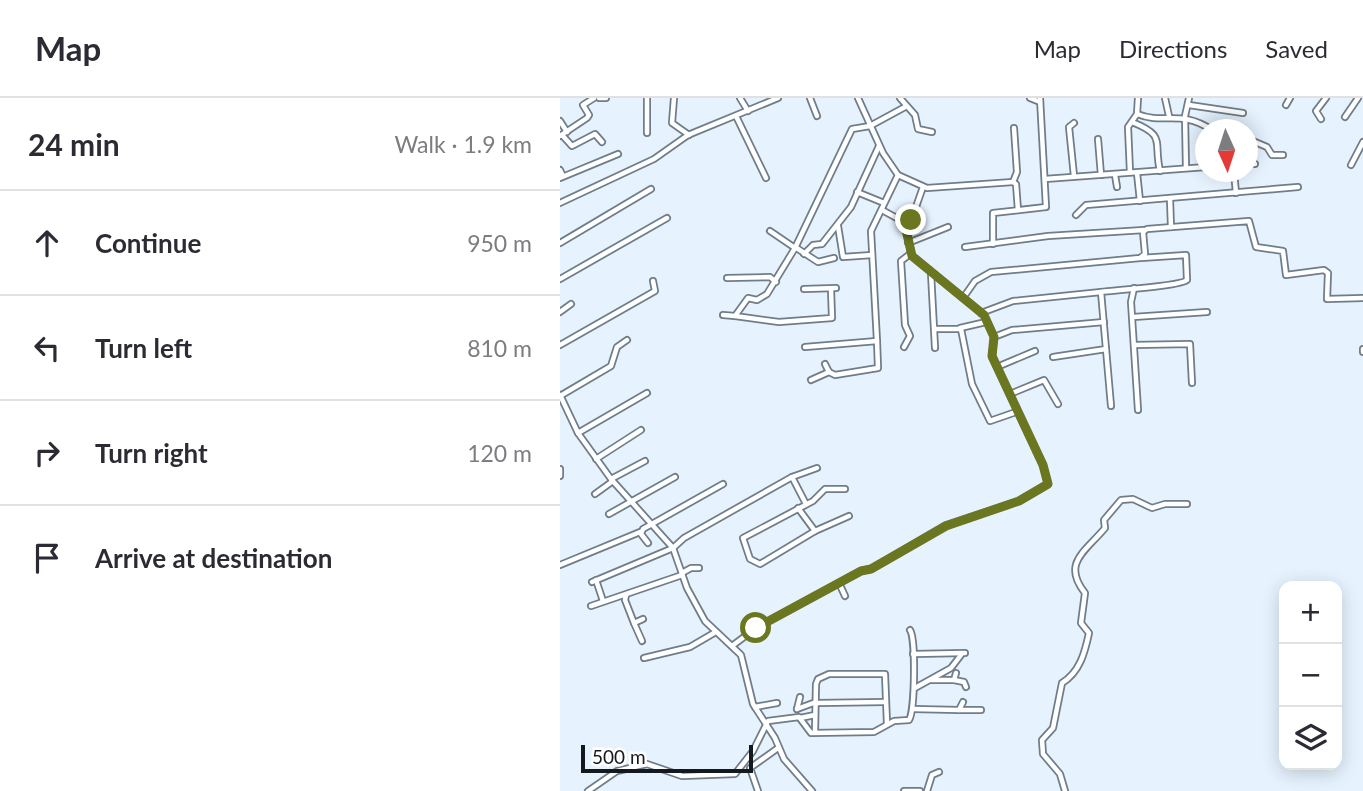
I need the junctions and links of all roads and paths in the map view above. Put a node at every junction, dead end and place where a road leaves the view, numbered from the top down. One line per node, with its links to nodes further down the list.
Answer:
1 (597, 98): 2 (street); 39 (street)
2 (606, 98)
3 (647, 98): 38 (street)
4 (674, 98): 40 (street)
5 (740, 98): 18 (street)
6 (778, 98): 22 (street)
7 (810, 98): 26 (street)
8 (858, 98): 35 (street)
9 (900, 98): 21 (street)
10 (1030, 98): 17 (street)
11 (1138, 98): 24 (street)
12 (1165, 98): 27 (street)
13 (1189, 98): 19 (street)
14 (1290, 98): 20 (street)
15 (1326, 98): 30 (street)
16 (1358, 98): 29 (street)
17 (1040, 100): 47 (street)
18 (743, 105): 22 (street); 25 (street)
19 (1189, 105): 23 (street); 28 (street)
20 (1286, 105)
21 (905, 107): 35 (street); 37 (street)
22 (748, 111): 25 (street)
23 (1243, 113)
24 (1137, 114): 27 (street); 33 (street)
25 (736, 116): 40 (street); 62 (street)
26 (817, 116)
27 (1169, 116): 28 (street)
28 (1185, 116): 32 (street); 51 (street)
29 (1345, 117)
30 (1321, 119)
31 (560, 121): 39 (street)
32 (1195, 121)
33 (1132, 122): 54 (street); 55 (street)
34 (1074, 123): 60 (street)
35 (870, 126): 45 (street); 89 (street)
36 (1014, 128): 64 (street)
37 (932, 132)
38 (647, 133)
39 (563, 134): 42 (street)
40 (689, 135): 74 (street)
41 (1098, 139): 58 (street)
42 (602, 142)
43 (1363, 142): 50 (street)
44 (1258, 143): 49 (street)
45 (880, 146): 57 (street); 70 (street)
46 (1035, 149): 47 (street)
47 (1043, 149): 63 (street)
48 (618, 153): 61 (street)
49 (1283, 155)
50 (1351, 166)
51 (1186, 168): 52 (street); 54 (street)
52 (1195, 168)
53 (560, 170): 61 (street)
54 (1160, 171): 56 (street)
55 (1130, 172): 56 (street); 59 (street)
56 (1137, 173): 73 (street)
57 (898, 175): 66 (street); 75 (street)
58 (1101, 175): 59 (street); 60 (street)
59 (1115, 175): 67 (street)
60 (1074, 176): 63 (street)
61 (562, 177)
62 (766, 177)
63 (1045, 179): 77 (street)
64 (1013, 182): 66 (street); 77 (street)
65 (1235, 182): 71 (street)
66 (923, 187): 80 (street)
67 (1117, 187)
68 (1298, 187): 71 (street)
69 (651, 189): 86 (street)
70 (857, 192): 75 (street); 81 (street)
71 (1236, 193): 72 (street)
72 (1170, 199): 73 (street); 83 (street)
73 (1140, 201): 78 (street)
74 (560, 203)
75 (884, 203): 76 (street)
76 (882, 210): 80 (street); 93 (street)
77 (1018, 210): 88 (street)
78 (1076, 215)
79 (667, 218): 98 (street)
80 (905, 225): 87 (street)
81 (838, 226): 91 (street); 93 (street)
82 (948, 227): 87 (street)
83 (1171, 227): 84 (street); 105 (street)
84 (1144, 230): 88 (street); 95 (street)
85 (770, 231): 89 (street)
86 (560, 243)
87 (908, 243): 92 (street)
88 (993, 244): 90 (street)
89 (795, 247): 91 (street); 100 (street)
90 (965, 247)
91 (804, 254): 94 (street)
92 (911, 254): 96 (street); 123 (street)
93 (872, 255): 120 (street)
94 (834, 258)
95 (1140, 258): 101 (street); 104 (street)
96 (931, 272): 104 (street); 116 (street)
97 (727, 278): 100 (street)
98 (560, 279)
99 (653, 281): 121 (street)
100 (776, 282): 111 (street)
101 (1134, 288): 103 (street); 112 (street)
102 (804, 289): 111 (street)
103 (1101, 292): 109 (street); 114 (street)
104 (963, 298): 109 (street)
105 (1363, 298)
106 (571, 304): 107 (street)
107 (560, 312)
108 (1207, 312): 112 (street)
109 (981, 313): 113 (street)
110 (723, 315): 111 (street)
111 (734, 316)
112 (1133, 317): 122 (street)
113 (986, 322): 115 (street); 117 (street)
114 (1104, 322): 117 (street); 125 (street)
115 (959, 328): 116 (street); 139 (street)
116 (935, 330): 124 (street)
117 (994, 337): 129 (street)
118 (804, 339): 120 (street)
119 (627, 340): 135 (street)
120 (877, 341): 130 (street)
121 (560, 345)
122 (1134, 345): 132 (street); 138 (street)
123 (904, 347)
124 (935, 348)
125 (1106, 349): 127 (street); 137 (street)
126 (1035, 351): 129 (street)
127 (1053, 357)
128 (825, 364): 130 (street)
129 (997, 367): 134 (street)
130 (829, 372): 131 (street)
131 (811, 380)
132 (1192, 383)
133 (646, 393): 141 (street)
134 (1010, 394): 136 (street); 139 (street)
135 (561, 398): 141 (street)
136 (1058, 404)
137 (1111, 405)
138 (1138, 410)
139 (1016, 412): 167 (street)
140 (641, 430): 142 (street)
141 (578, 433): 142 (street)
142 (596, 458): 149 (street)
143 (645, 461): 149 (street)
144 (817, 468): 148 (street)
145 (560, 469): 146 (street)
146 (560, 476)
147 (675, 477): 153 (street)
148 (792, 477): 154 (street); 163 (street)
149 (612, 480): 152 (street); 153 (street)
150 (723, 484): 159 (street)
151 (845, 489): 154 (street)
152 (594, 494)
153 (631, 503): 157 (street); 159 (street)
154 (806, 504): 156 (street)
155 (1187, 504): 210 (street)
156 (798, 508): 161 (street); 161 (street)
157 (609, 514)
158 (849, 516): 161 (street)
159 (652, 525): 160 (street); 163 (street)
160 (641, 531): 162 (street); 164 (street)
161 (815, 531)
162 (648, 543)
163 (673, 548): 166 (street); 170 (street)
164 (560, 565)
165 (699, 568): 166 (street)
166 (682, 574): 168 (street); 175 (street)
167 (839, 583): 169 (street); 177 (street)
168 (627, 594): 170 (street); 173 (street)
169 (845, 596)
170 (603, 601): 171 (street)
171 (591, 606)
172 (643, 619): 173 (street)
173 (634, 623): 176 (street)
174 (910, 630): 178 (street)
175 (713, 632): 177 (street); 179 (street)
176 (642, 641)
177 (732, 646): 190 (street)
178 (913, 654): 181 (street); 184 (street)
179 (644, 658)
180 (956, 673): 182 (street)
181 (931, 680): 182 (street); 184 (street)
182 (954, 680): 183 (street)
183 (966, 687)
184 (915, 689): 192 (street)
185 (800, 697): 191 (street)
186 (778, 702): 190 (street)
187 (816, 702): 188 (street); 188 (street); 191 (street); 195 (street)
188 (886, 702): 199 (street)
189 (963, 702): 193 (street)
190 (755, 707): 198 (street)
191 (797, 709): 196 (street)
192 (913, 709): 193 (street); 199 (street)
193 (959, 710): 194 (street)
194 (981, 710)
195 (815, 715): 196 (street); 201 (street)
196 (798, 717): 197 (street); 201 (street)
197 (773, 721): 198 (street); 200 (street)
198 (765, 722): 200 (street); 204 (street)
199 (887, 724): 201 (street)
200 (769, 728): 202 (street)
201 (815, 733)
202 (778, 748): 205 (street); 206 (street)
203 (939, 772): 209 (street)
204 (588, 791)
205 (758, 791)
206 (813, 791)
207 (904, 791): 208 (street)
208 (920, 791)
209 (927, 791)
210 (1065, 791)

